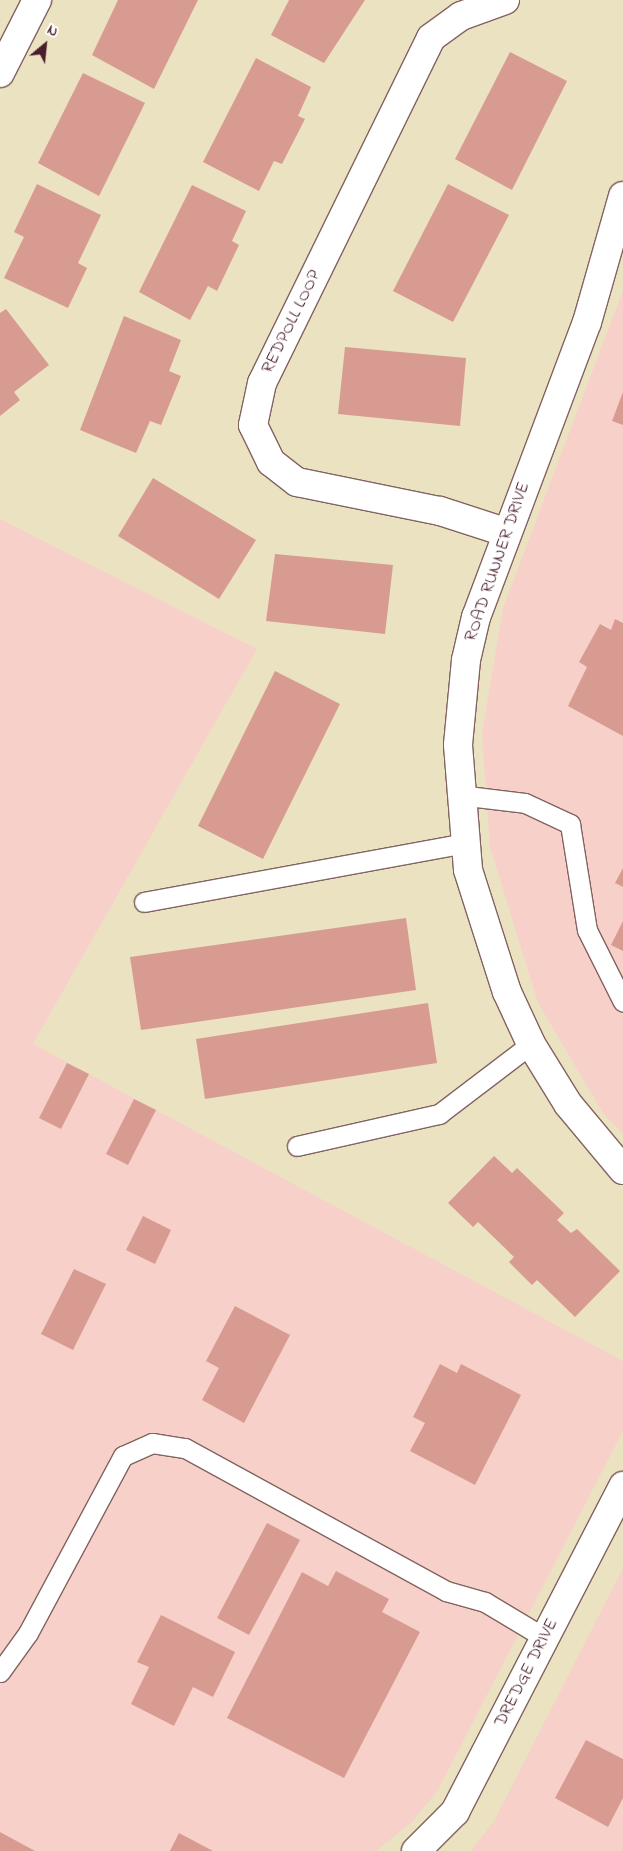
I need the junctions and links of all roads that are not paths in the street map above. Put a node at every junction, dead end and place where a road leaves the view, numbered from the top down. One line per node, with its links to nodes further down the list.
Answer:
1 (37, 0): 3 (street)
2 (505, 0): 5 (street, REDPOLL LOOP)
3 (0, 73)
4 (623, 196): 5 (street, ROAD RUNNER DRIVE)
5 (505, 532): 6 (street, ROAD RUNNER DRIVE)
6 (459, 794): 7 (street, ROAD RUNNER DRIVE); 9 (lane)
7 (464, 843): 8 (lane); 10 (street, ROAD RUNNER DRIVE)
8 (144, 902)
9 (623, 1002)
10 (531, 1044): 11 (lane); 12 (street, ROAD RUNNER DRIVE)
11 (297, 1146)
12 (623, 1170)
13 (623, 1486): 14 (street, DREDGE DRIVE)
14 (545, 1638): 15 (lane); 16 (street, DREDGE DRIVE)
15 (0, 1672)
16 (416, 1851)

